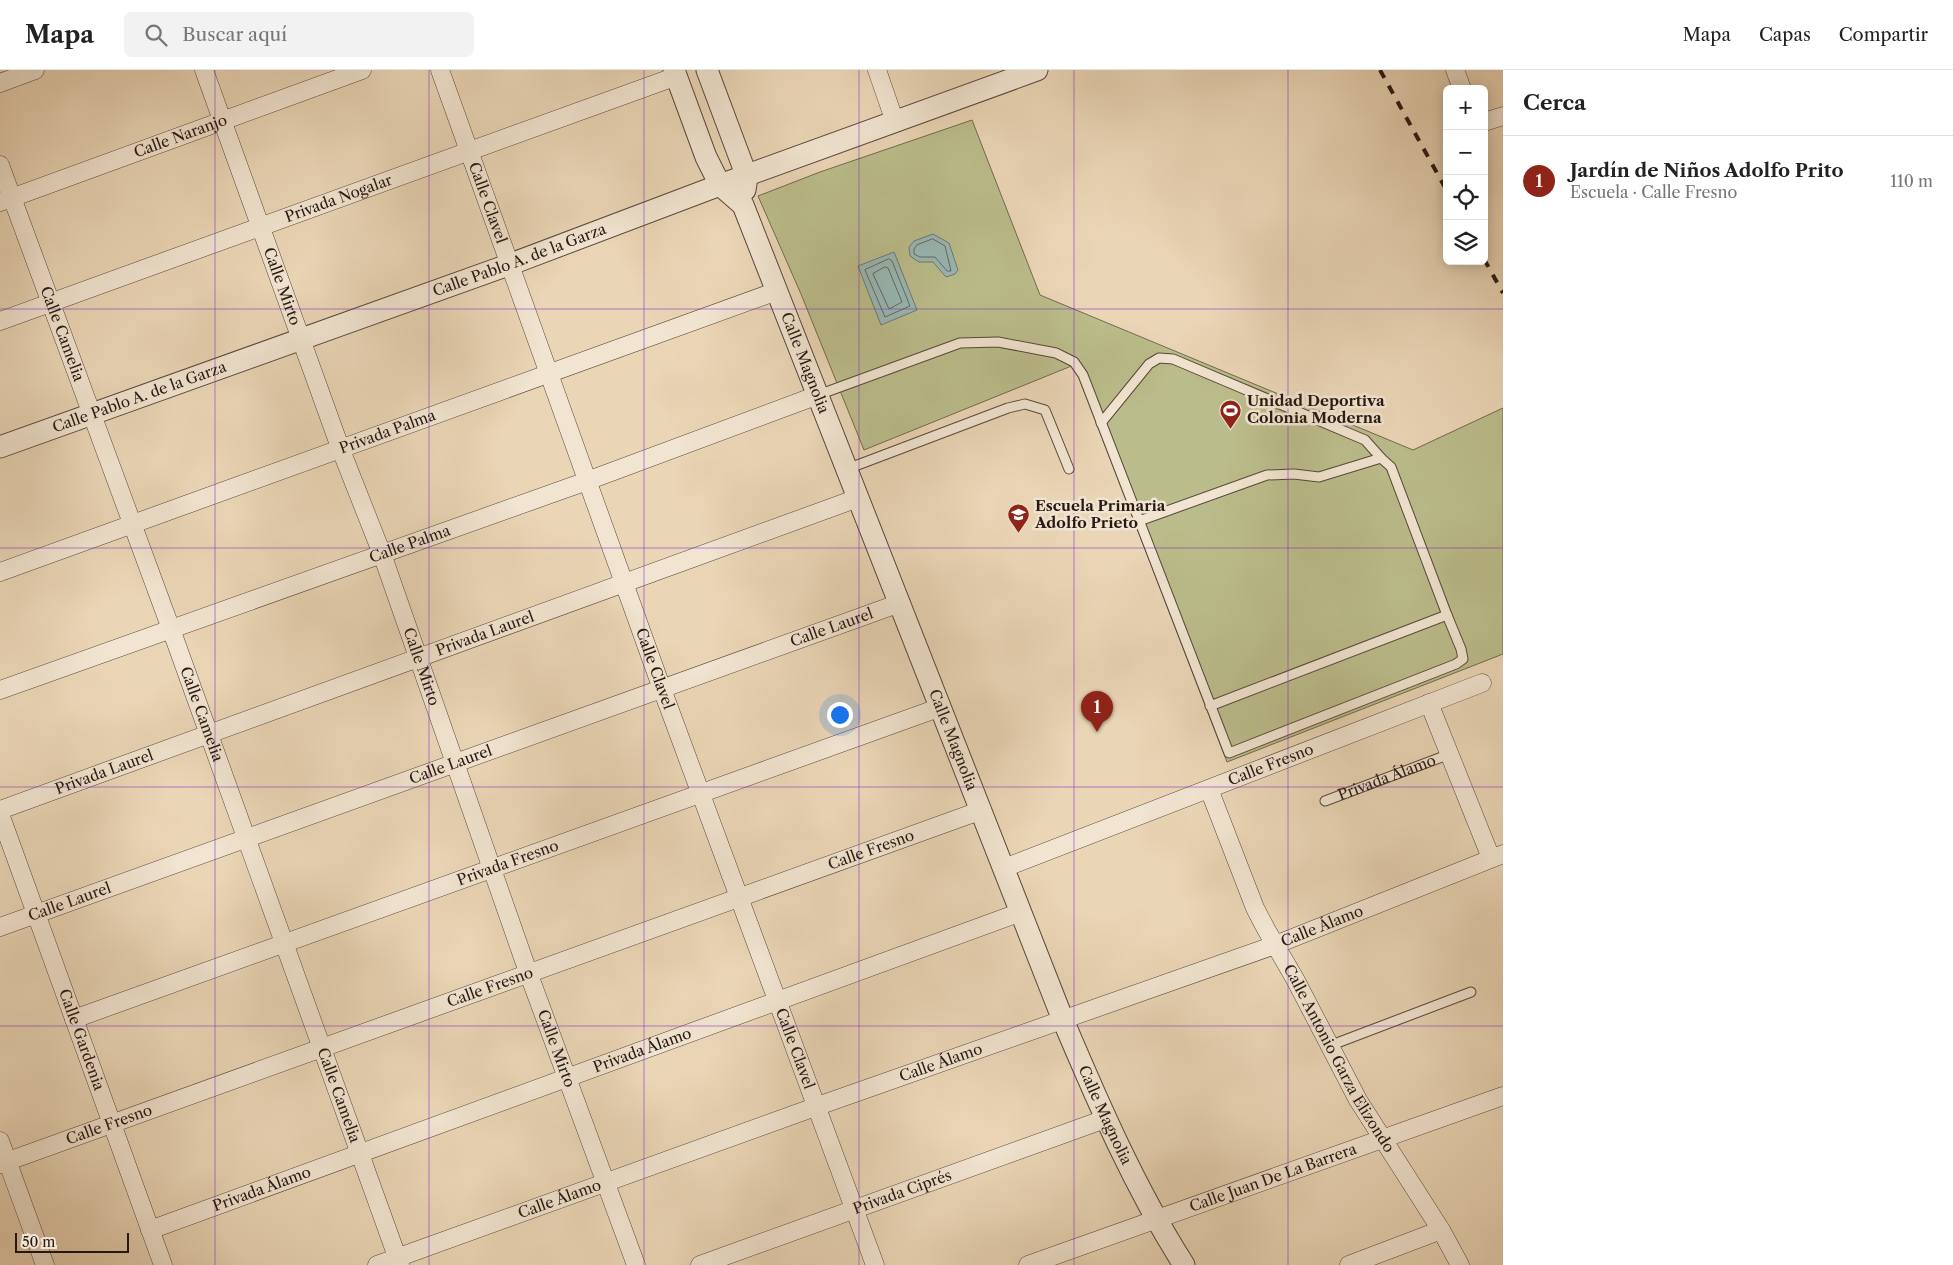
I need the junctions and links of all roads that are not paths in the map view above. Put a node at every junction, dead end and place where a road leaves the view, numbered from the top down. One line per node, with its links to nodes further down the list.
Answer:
1 (35, 70): 10 (street)
2 (204, 70): 13 (street, Calle Mirto)
3 (362, 70): 13 (street, Calle Naranjo)
4 (440, 70): 16 (street, Calle Clavel)
5 (707, 70): 18 (street, Calle Magnolia)
6 (876, 70): 15 (street)
7 (1037, 70): 15 (street, Calle Pablo A. de la Garza)
8 (1455, 70): 11 (street)
9 (676, 73): 16 (street, Privada Nogalar); 19 (street, Calle Magnolia)
10 (0, 83)
11 (1461, 85)
12 (1503, 116): 14 (street)
13 (222, 121): 20 (street, Calle Naranjo); 22 (street, Calle Mirto)
14 (1488, 121)
15 (895, 122): 18 (street, Calle Pablo A. de la Garza)
16 (469, 150): 22 (street, Privada Nogalar); 23 (street, Calle Clavel)
17 (0, 165): 20 (street, Calle Camelia)
18 (747, 177): 19 (street, Calle Pablo A. de la Garza); 21 (street, Calle Magnolia)
19 (720, 185): 21 (street, Calle Magnolia); 23 (street, Calle Pablo A. de la Garza)
20 (6, 200): 25 (street, Calle Camelia)
21 (743, 205): 24 (street, Calle Magnolia)
22 (260, 227): 25 (street, Privada Nogalar); 27 (street, Calle Mirto)
23 (511, 264): 27 (street, Calle Pablo A. de la Garza); 28 (street, Calle Clavel)
24 (777, 292): 28 (street, Privada Palma); 29 (street, Calle Magnolia)
25 (51, 302): 26 (street, Privada Nogalar); 30 (street, Calle Camelia)
26 (0, 321)
27 (302, 340): 30 (street, Calle Pablo A. de la Garza); 33 (street, Calle Mirto)
28 (549, 375): 33 (street, Privada Palma); 37 (street, Calle Clavel)
29 (818, 395): 31 (lane); 36 (street, Calle Magnolia); 37 (street, Calle Palma)
30 (92, 414): 32 (street, Calle Pablo A. de la Garza); 40 (street, Calle Camelia)
31 (1101, 423): 34 (lane); 39 (lane)
32 (0, 447)
33 (341, 450): 40 (street, Privada Palma); 41 (street, Calle Mirto)
34 (1381, 458): 39 (lane); 45 (lane)
35 (1069, 468): 36 (lane)
36 (847, 469): 38 (street, Calle Magnolia)
37 (587, 481): 41 (street, Calle Palma); 43 (street, Calle Clavel)
38 (858, 498): 43 (street, Privada Laurel); 44 (street, Calle Magnolia)
39 (1139, 522): 52 (lane)
40 (133, 525): 42 (street, Privada Palma); 46 (street, Calle Camelia)
41 (382, 554): 46 (street, Calle Palma); 47 (street, Calle Mirto)
42 (0, 572)
43 (624, 584): 47 (street, Privada Laurel); 49 (street, Calle Clavel)
44 (900, 603): 49 (street, Calle Laurel); 53 (street, Calle Magnolia)
45 (1447, 615): 52 (lane); 52 (lane)
46 (171, 629): 50 (street, Calle Palma); 54 (street, Calle Camelia)
47 (416, 658): 54 (street, Privada Laurel); 56 (street, Calle Mirto)
48 (1482, 683): 51 (street, Calle Fresno)
49 (662, 689): 56 (street, Calle Laurel); 58 (street, Calle Clavel)
50 (0, 690)
51 (1429, 703): 55 (street); 57 (street, Calle Fresno)
52 (1210, 706)
53 (941, 707): 58 (street, Privada Fresno); 61 (street, Calle Magnolia)
54 (209, 733): 60 (street, Privada Laurel); 63 (street, Calle Camelia)
55 (1450, 754): 59 (lane, Privada Álamo); 64 (street)
56 (454, 763): 63 (street, Calle Laurel); 65 (street, Calle Mirto)
57 (1209, 790): 66 (street, Calle Fresno); 72 (street, Calle Antonio Garza Elizondo)
58 (700, 793): 65 (street, Privada Fresno); 67 (street, Calle Clavel)
59 (1326, 801)
60 (0, 810)
61 (982, 810): 66 (street, Calle Magnolia); 67 (street, Calle Fresno)
62 (0, 814): 69 (street, Calle Gardenia)
63 (246, 838): 69 (street, Calle Laurel); 71 (street, Calle Camelia)
64 (1497, 856): 72 (street, Calle Álamo)
65 (493, 867): 71 (street, Privada Fresno); 73 (street, Calle Mirto)
66 (1004, 868): 68 (street, Calle Magnolia)
67 (738, 897): 73 (street, Calle Fresno); 75 (street, Calle Clavel)
68 (1021, 912): 75 (street, Privada Álamo); 77 (street, Calle Magnolia)
69 (36, 914): 70 (street, Calle Laurel); 76 (street, Calle Gardenia)
70 (0, 927)
71 (283, 944): 76 (street, Privada Fresno); 79 (street, Calle Camelia)
72 (1275, 945): 77 (street, Calle Álamo); 78 (street, Calle Antonio Garza Elizondo)
73 (528, 972): 79 (street, Calle Fresno); 80 (street, Calle Mirto)
74 (1471, 992): 78 (lane)
75 (776, 1002): 80 (street, Privada Álamo); 82 (street, Calle Clavel)
76 (74, 1019): 84 (street, Calle Gardenia)
77 (1063, 1020): 82 (street, Calle Álamo); 83 (street, Calle Magnolia)
78 (1330, 1046): 85 (street, Calle Antonio Garza Elizondo)
79 (321, 1048): 84 (street, Calle Fresno); 87 (street, Calle Camelia)
80 (569, 1078): 87 (street, Privada Álamo); 89 (street, Calle Mirto)
81 (1503, 1096): 85 (street, Calle Juan De La Barrera)
82 (815, 1107): 89 (street, Calle Álamo); 90 (street, Calle Clavel)
83 (1105, 1119): 90 (street, Privada Ciprés); 91 (street, Calle Magnolia)
84 (112, 1124): 88 (street, Calle Fresno); 92 (street, Calle Gardenia)
85 (1384, 1139): 91 (street, Calle Juan De La Barrera); 93 (street, Calle Antonio Garza Elizondo)
86 (0, 1140): 88 (street)
87 (360, 1154): 92 (street, Privada Álamo); 94 (street, Calle Camelia)
88 (4, 1162): 96 (street)
89 (605, 1182): 94 (street, Calle Álamo); 99 (street, Calle Mirto)
90 (854, 1209): 100 (street, Privada Ciprés); 101 (street, Calle Clavel)
91 (1155, 1220): 95 (street, Calle Juan De La Barrera); 102 (street, Calle Magnolia)
92 (150, 1230): 97 (street, Calle Gardenia)
93 (1441, 1230): 103 (street); 104 (street, Calle Antonio Garza Elizondo)
94 (399, 1261): 98 (street, Calle Álamo)
95 (1032, 1264)
96 (45, 1265)
97 (163, 1265)
98 (376, 1265)
99 (636, 1265)
100 (700, 1265)
101 (875, 1265)
102 (1184, 1265)
103 (1349, 1265)
104 (1460, 1265)

